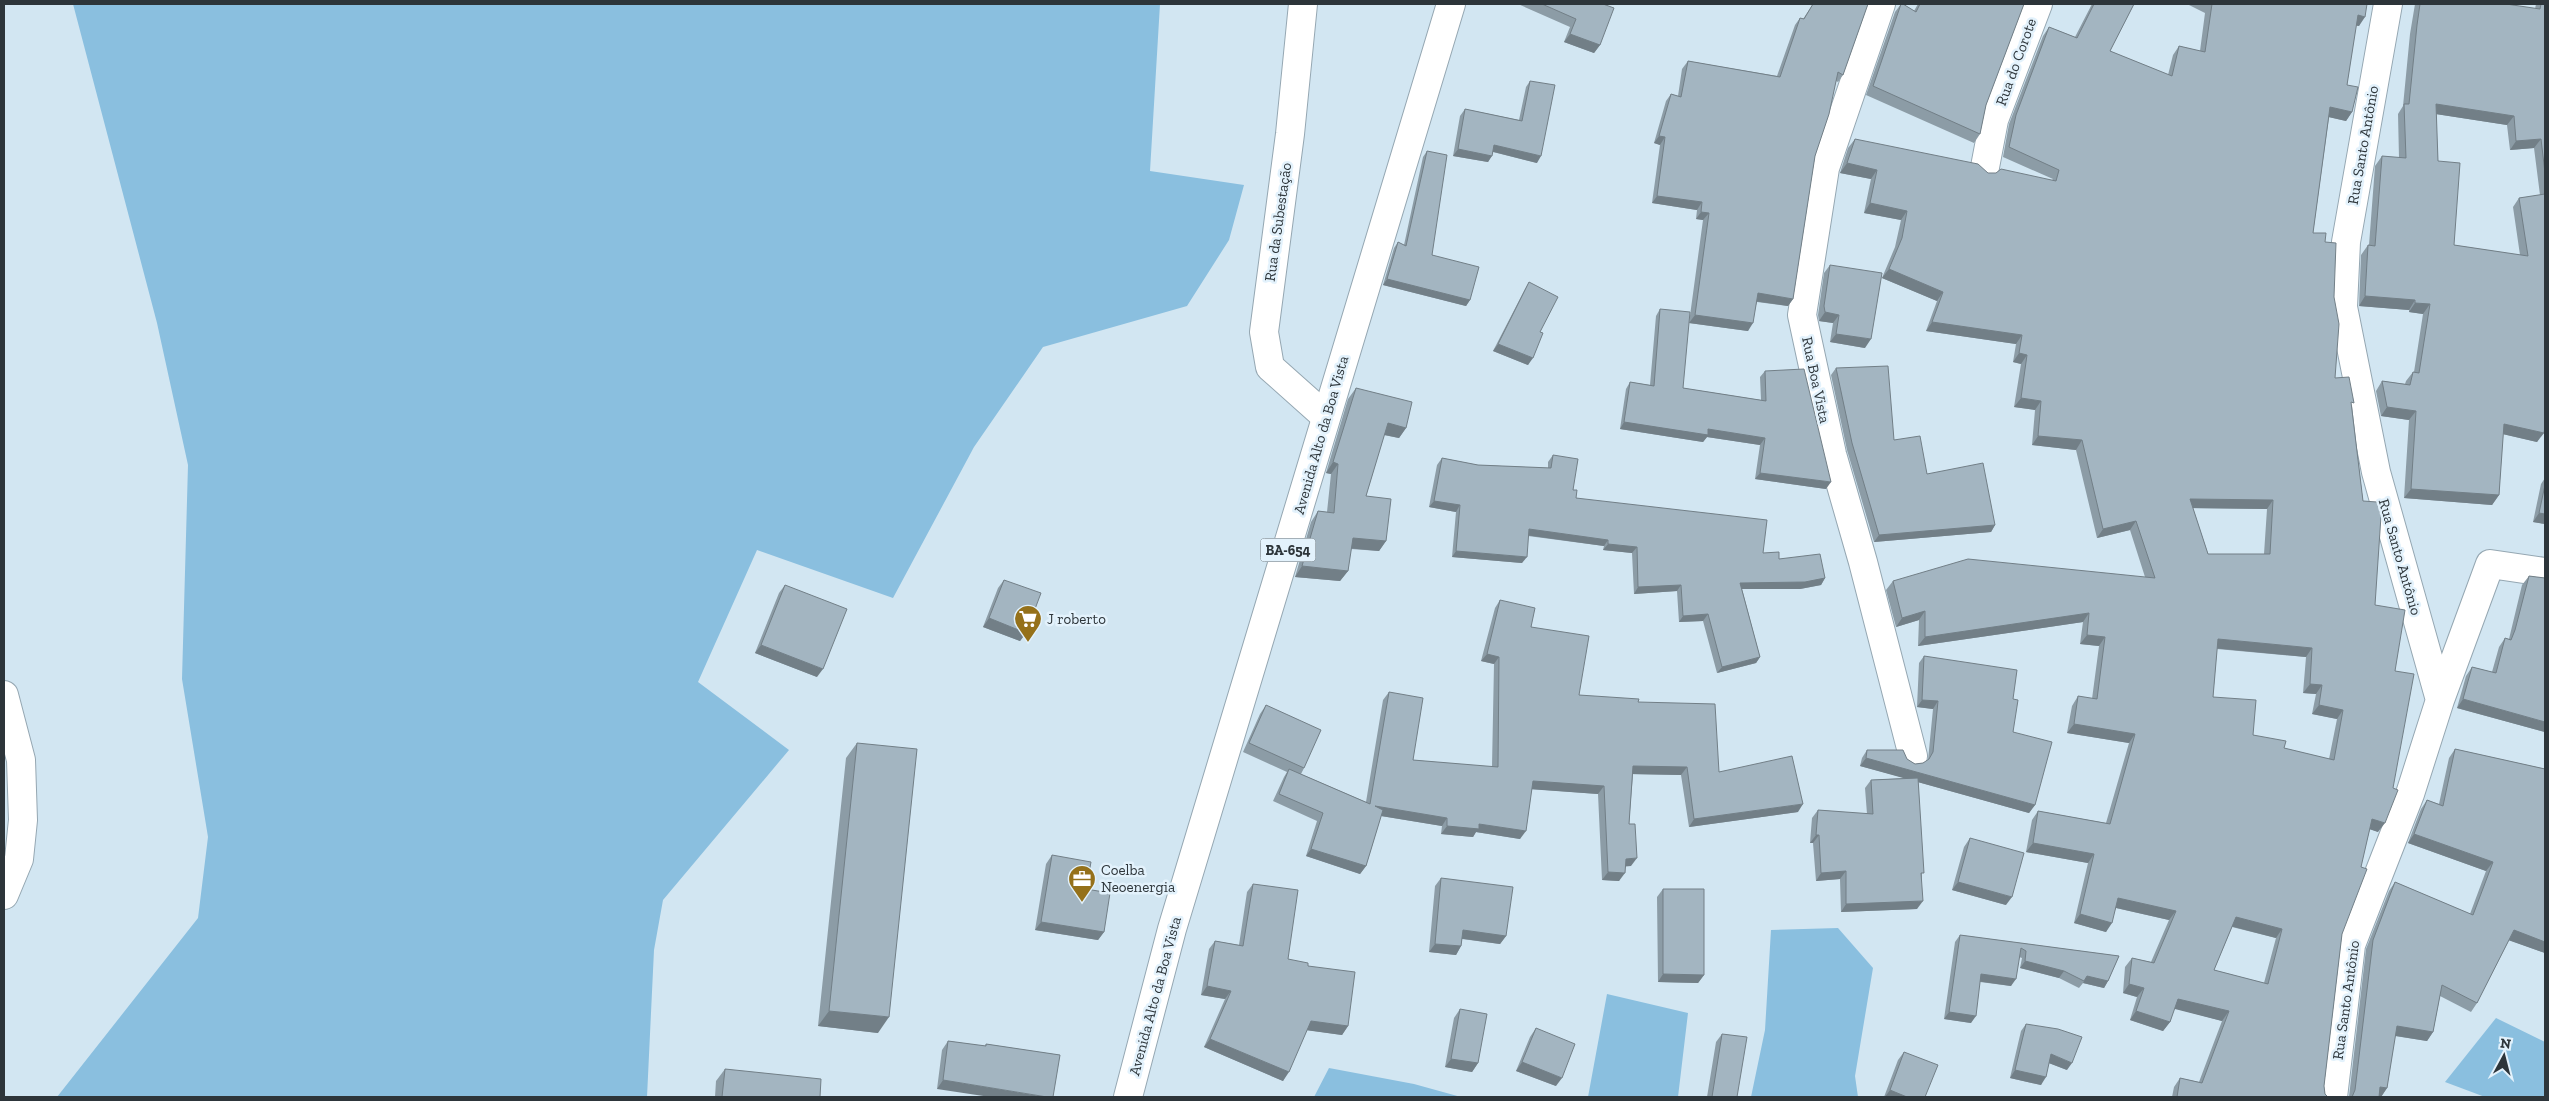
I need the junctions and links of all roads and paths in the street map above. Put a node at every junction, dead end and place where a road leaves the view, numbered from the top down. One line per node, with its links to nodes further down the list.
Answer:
1 (1304, 4): 7 (street, Rua da Subestação)
2 (1451, 4): 7 (street, Avenida Alto da Boa Vista / BA-654)
3 (1881, 4): 11 (street, Rua Boa Vista)
4 (2038, 4): 6 (street, Rua do Corote)
5 (2388, 4): 10 (street, Rua Santo Antônio)
6 (1985, 167)
7 (1325, 416): 13 (street, Avenida Alto da Boa Vista / BA-654)
8 (2545, 572): 10 (street)
9 (4, 695): 12 (street)
10 (2440, 700): 14 (street, Rua Santo Antônio)
11 (1913, 756)
12 (4, 896)
13 (1128, 1097)
14 (2333, 1097)

